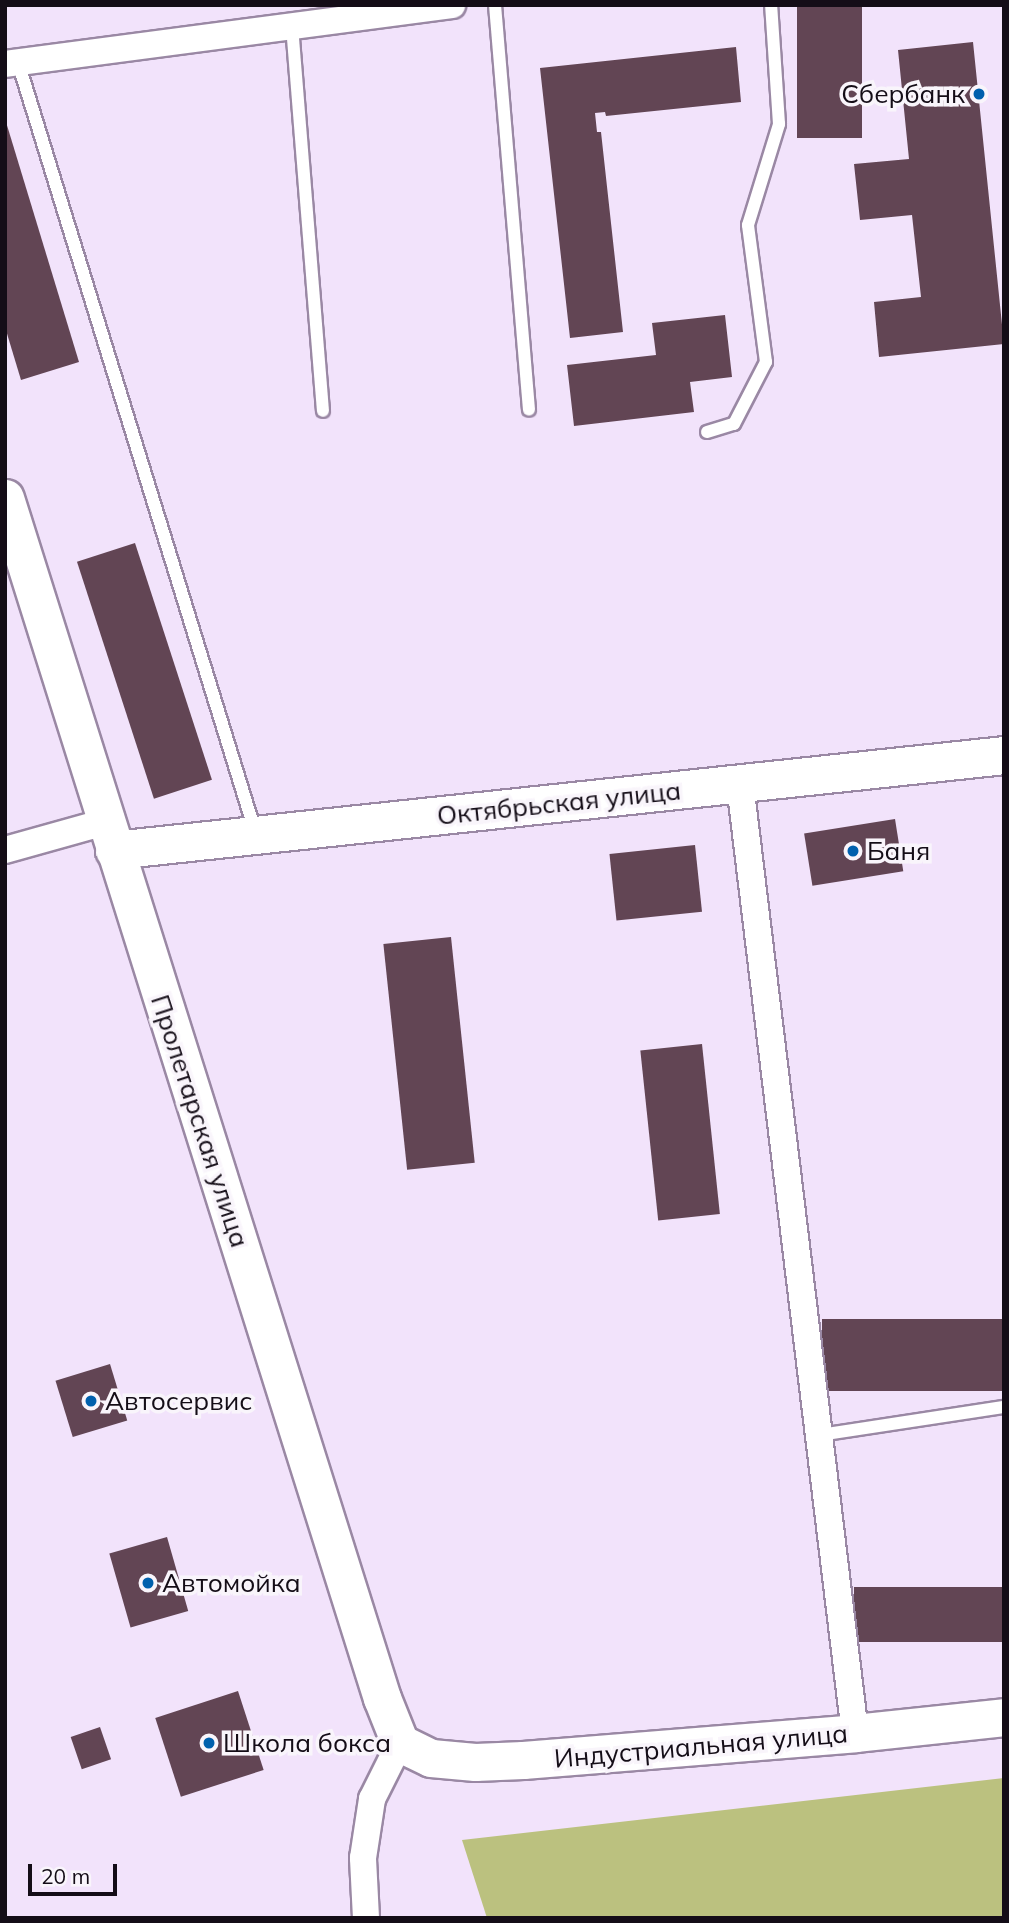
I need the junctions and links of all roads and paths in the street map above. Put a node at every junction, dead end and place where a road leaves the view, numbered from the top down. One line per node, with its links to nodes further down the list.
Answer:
1 (452, 5): 4 (street)
2 (495, 5): 6 (lane)
3 (771, 5): 8 (lane)
4 (292, 26): 5 (street); 7 (lane)
5 (12, 63): 12 (lane)
6 (529, 410)
7 (323, 411)
8 (708, 432)
9 (5, 498): 13 (main road, Пролетарская улица)
10 (1004, 755): 11 (main road, Октябрьская улица)
11 (740, 784): 12 (main road, Октябрьская улица); 16 (street)
12 (256, 834): 13 (main road, Октябрьская улица)
13 (110, 836): 14 (street); 19 (main road, Пролетарская улица)
14 (5, 850)
15 (1004, 1407): 16 (lane)
16 (820, 1435): 18 (street)
17 (1004, 1717): 18 (main road, Индустриальная улица)
18 (855, 1733): 19 (main road, Индустриальная улица)
19 (400, 1743): 20 (street)
20 (366, 1918)

